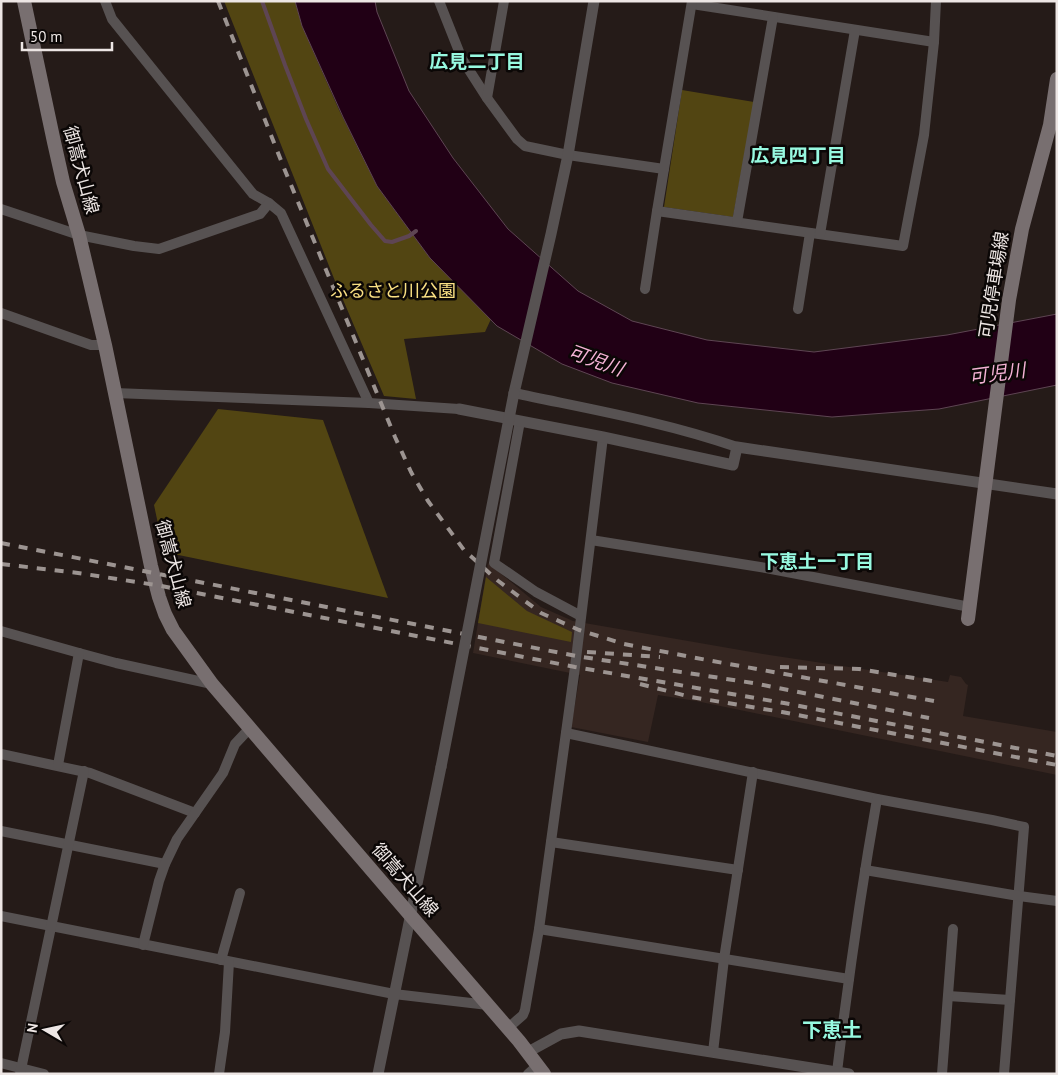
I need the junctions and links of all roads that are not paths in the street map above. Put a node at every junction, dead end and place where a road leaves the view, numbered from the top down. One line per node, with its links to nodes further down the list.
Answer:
1 (24, 1): 20 (main road, 御嵩犬山線)
2 (105, 1): 15 (street)
3 (439, 1): 12 (street)
4 (504, 1): 12 (street)
5 (594, 1): 13 (street)
6 (936, 1): 10 (street)
7 (692, 3): 8 (street); 14 (street)
8 (773, 17): 9 (street); 18 (street)
9 (854, 30): 10 (street); 19 (street)
10 (934, 42): 19 (street)
11 (1057, 80): 32 (main road, 可児停車場線)
12 (486, 98): 13 (street)
13 (568, 154): 14 (street); 25 (street)
14 (664, 169): 17 (street)
15 (270, 203): 20 (street); 27 (street)
16 (1, 209): 20 (street)
17 (657, 210): 18 (street); 21 (street)
18 (737, 222): 19 (street)
19 (815, 233): 22 (street)
20 (80, 235): 24 (main road, 御嵩犬山線)
21 (645, 289)
22 (798, 309)
23 (1, 313): 24 (street)
24 (106, 345): 26 (main road, 御嵩犬山線)
25 (514, 392): 31 (street); 58 (street, bridge)
26 (115, 393): 27 (street); 39 (main road, 御嵩犬山線)
27 (369, 403): 28 (street)
28 (459, 409): 29 (street)
29 (520, 421): 30 (street); 36 (street)
30 (603, 437): 31 (street); 34 (street)
31 (737, 447): 32 (street)
32 (986, 483): 33 (street); 35 (main road, 可児停車場線)
33 (1057, 494)
34 (591, 540): 35 (street); 36 (street)
35 (969, 613)
36 (581, 616): 41 (street)
37 (1, 631): 38 (street)
38 (79, 653): 39 (street); 43 (street)
39 (212, 684): 40 (main road, 御嵩犬山線)
40 (250, 728): 47 (street); 58 (main road, 御嵩犬山線)
41 (566, 733): 45 (street); 49 (street)
42 (1, 754): 43 (street)
43 (58, 765): 44 (street)
44 (84, 771): 47 (street); 50 (street)
45 (752, 772): 46 (street); 52 (street)
46 (877, 799): 53 (street); 55 (street)
47 (195, 813): 51 (street)
48 (1, 831): 50 (street)
49 (551, 842): 52 (street); 60 (street)
50 (68, 844): 51 (street); 59 (street)
51 (165, 864): 62 (street)
52 (738, 870): 63 (street)
53 (865, 870): 55 (street); 65 (street)
54 (240, 893): 64 (street)
55 (1019, 896): 56 (street); 68 (street)
56 (1057, 902)
57 (1, 916): 59 (street)
58 (410, 916): 66 (street); 69 (main road, 御嵩犬山線)
59 (51, 926): 62 (street); 74 (street)
60 (539, 929): 63 (street); 70 (street)
61 (953, 929): 67 (street)
62 (143, 945): 64 (street)
63 (724, 960): 65 (street); 72 (street)
64 (225, 961): 66 (street); 78 (street)
65 (849, 979): 76 (street)
66 (394, 994): 69 (street); 79 (street)
67 (948, 996): 68 (street); 81 (street)
68 (1010, 1000): 82 (street)
69 (488, 1005): 70 (main road, 御嵩犬山線)
70 (508, 1028): 71 (main road, 御嵩犬山線)
71 (528, 1052): 72 (street); 75 (main road, 御嵩犬山線)
72 (713, 1052): 76 (street)
73 (1, 1063): 74 (street)
74 (21, 1071): 77 (street)
75 (536, 1071)
76 (836, 1072): 80 (street)
77 (44, 1074)
78 (219, 1074)
79 (378, 1074)
80 (848, 1074)
81 (942, 1074)
82 (1004, 1074)

